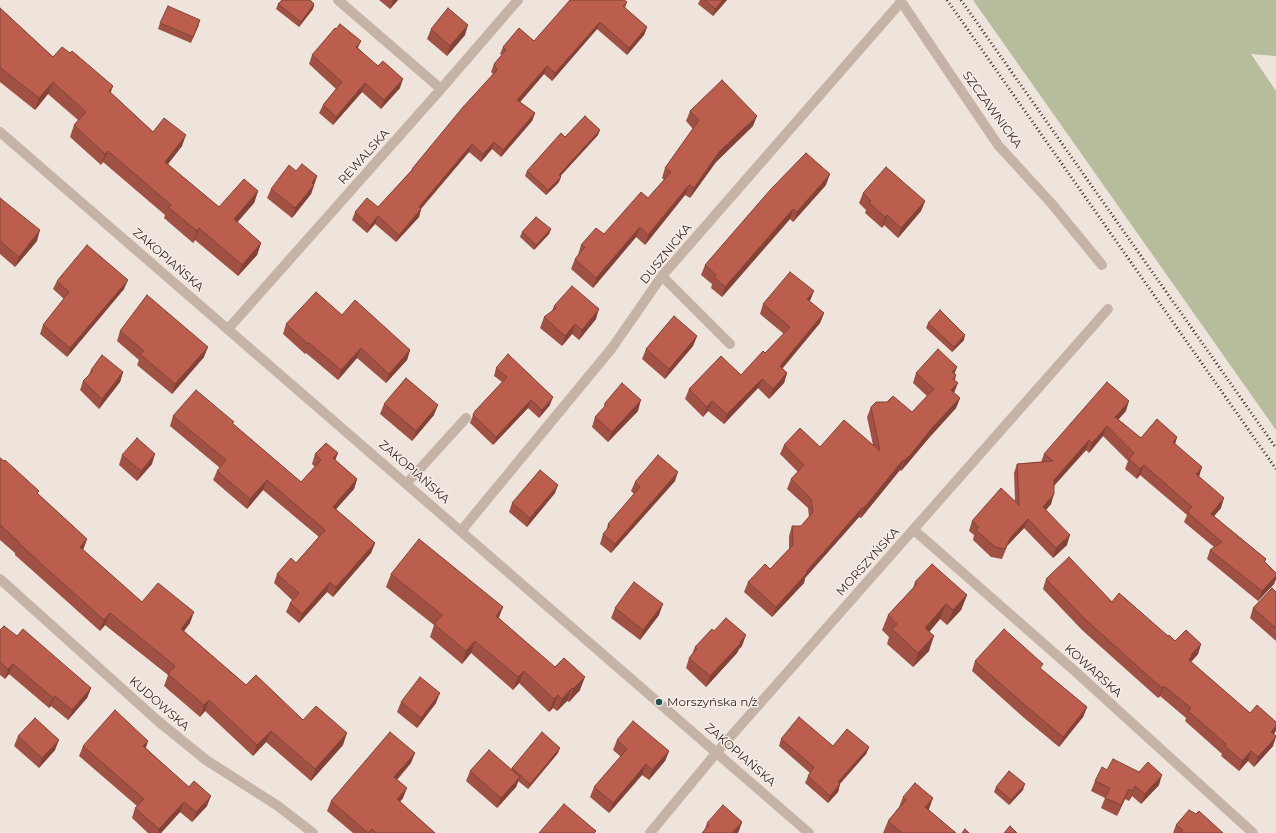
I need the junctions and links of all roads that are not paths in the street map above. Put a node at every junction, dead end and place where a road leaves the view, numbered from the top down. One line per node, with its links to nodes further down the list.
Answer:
1 (338, 0): 4 (street)
2 (518, 0): 4 (street, REWALSKA)
3 (901, 1): 6 (street, SZCZAWNICKA); 7 (street, DUSZNICKA)
4 (441, 89): 9 (street, REWALSKA)
5 (0, 132): 9 (street, ZAKOPIAŃSKA)
6 (1102, 265)
7 (662, 276): 10 (street); 14 (street, DUSZNICKA)
8 (1108, 309): 13 (street, MORSZYŃSKA)
9 (228, 329): 12 (street, ZAKOPIAŃSKA)
10 (730, 344)
11 (466, 418): 12 (street)
12 (407, 483): 14 (street, ZAKOPIAŃSKA)
13 (914, 530): 16 (street, MORSZYŃSKA); 20 (street, KOWARSKA)
14 (461, 531): 16 (street, ZAKOPIAŃSKA)
15 (0, 579): 17 (street, KUDOWSKA)
16 (717, 752): 18 (street, MORSZYŃSKA); 19 (street, ZAKOPIAŃSKA)
17 (313, 833)
18 (650, 833)
19 (810, 833)
20 (1253, 833)

